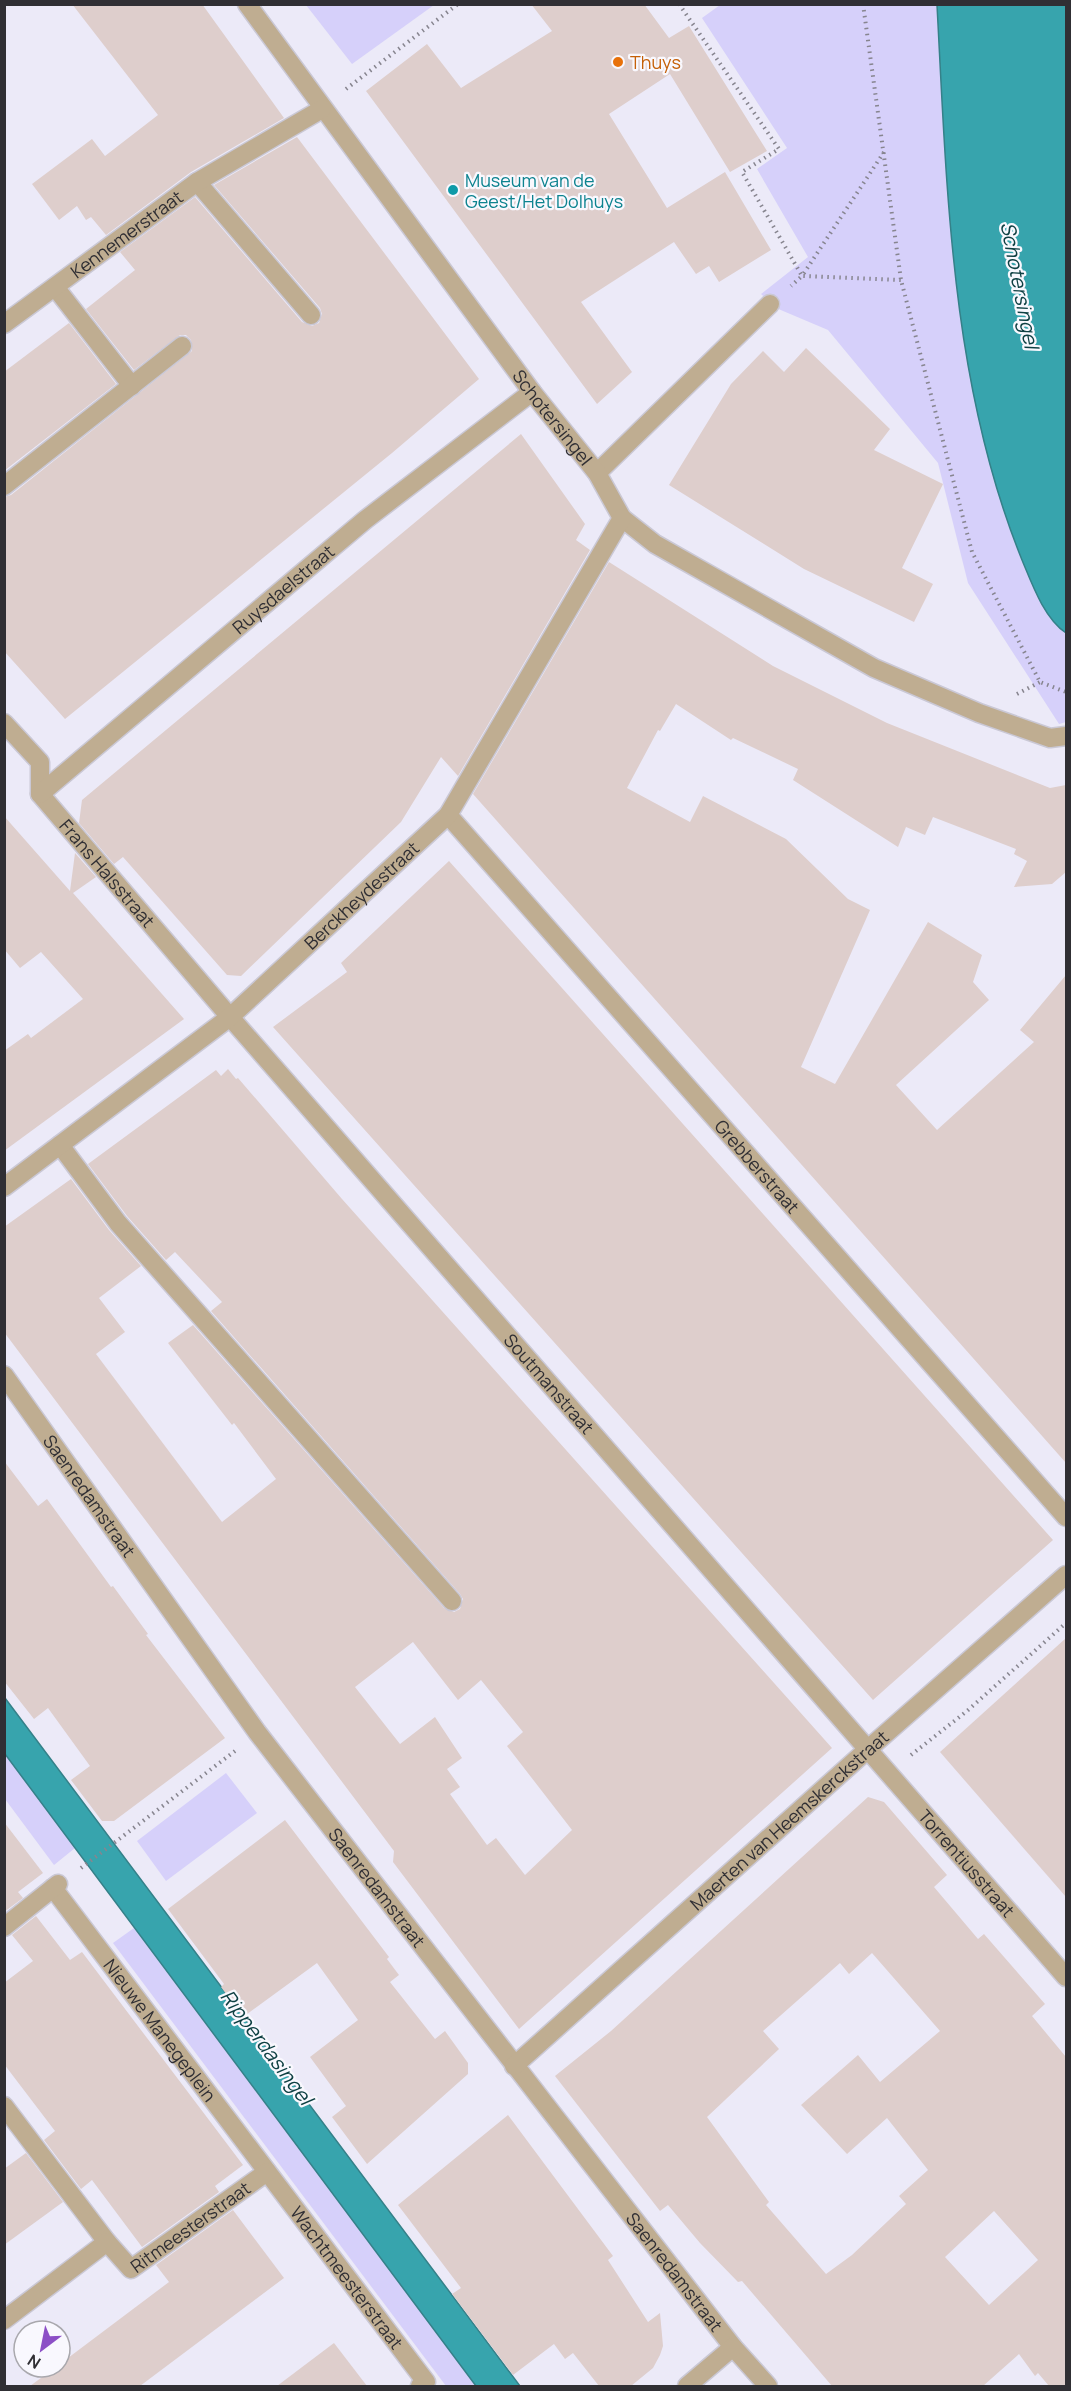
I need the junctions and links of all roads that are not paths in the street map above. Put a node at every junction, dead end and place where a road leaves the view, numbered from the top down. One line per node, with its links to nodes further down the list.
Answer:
1 (247, 4): 2 (street, Schotersingel)
2 (322, 109): 3 (street, Kennemerstraat); 10 (street, Schotersingel)
3 (197, 183): 4 (street, Kennemerstraat); 6 (street, Kennemerstraat)
4 (55, 287): 7 (street, Kennemerstraat); 9 (street, Kennemerstraat)
5 (770, 304): 11 (street)
6 (311, 315)
7 (4, 324)
8 (182, 346): 9 (street)
9 (132, 386): 12 (street)
10 (532, 392): 11 (street, Schotersingel); 16 (street, Ruysdaelstraat)
11 (597, 472): 13 (street, Schotersingel)
12 (4, 486)
13 (622, 518): 15 (street, Schotersingel); 17 (street, Berckheydestraat)
14 (4, 723): 16 (street)
15 (1066, 736)
16 (40, 794): 18 (street, Frans Halsstraat)
17 (448, 815): 18 (street, Berckheydestraat); 22 (street, Grebberstraat)
18 (230, 1017): 19 (street, Berckheydestraat); 25 (street, Soutmanstraat)
19 (60, 1145): 20 (street, Berckheydestraat); 24 (street)
20 (4, 1188)
21 (4, 1375): 28 (street, Saenredamstraat)
22 (1066, 1517)
23 (1066, 1575): 25 (street, Maerten van Heemskerckstraat)
24 (452, 1601)
25 (867, 1750): 27 (street, Torrentiusstraat); 28 (street, Maerten van Heemskerckstraat)
26 (4, 1927): 30 (street, Nieuwe Manegeplein)
27 (1066, 1974)
28 (514, 2066): 33 (street, Saenredamstraat)
29 (4, 2106): 31 (street)
30 (267, 2172): 31 (street, Ritmeesterstraat); 34 (street, Wachtmeesterstraat)
31 (107, 2242): 32 (street, Ritmeesterstraat)
32 (4, 2320)
33 (733, 2347): 35 (street); 36 (street, Saenredamstraat)
34 (423, 2384)
35 (687, 2386)
36 (768, 2386)

